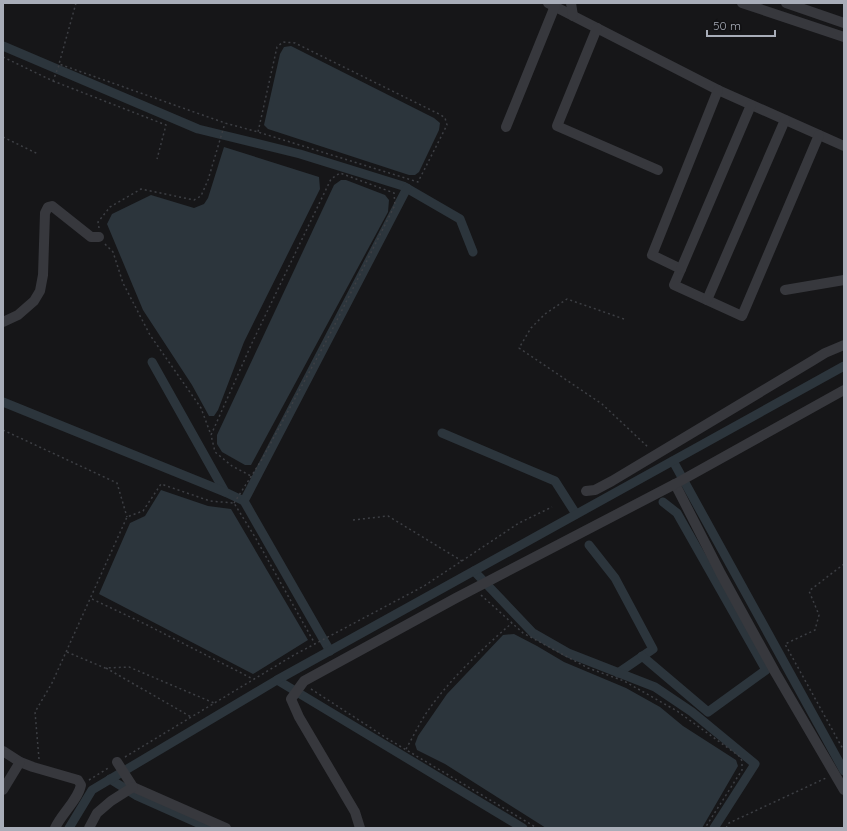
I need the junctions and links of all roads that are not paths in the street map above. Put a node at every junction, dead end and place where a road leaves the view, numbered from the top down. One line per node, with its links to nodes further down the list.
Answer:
1 (571, 3): 5 (street)
2 (742, 3): 8 (street)
3 (786, 3): 6 (street)
4 (552, 5): 5 (street); 12 (street)
5 (573, 16): 7 (street)
6 (844, 23)
7 (597, 28): 9 (street); 15 (street)
8 (844, 37)
9 (718, 90): 10 (street); 17 (street)
10 (751, 105): 11 (street); 17 (street)
11 (785, 120): 13 (street); 20 (street)
12 (506, 127)
13 (819, 135): 14 (street); 20 (street)
14 (844, 146)
15 (658, 170)
16 (99, 237): 21 (street)
17 (681, 269): 20 (street)
18 (844, 280): 19 (street)
19 (785, 290)
20 (708, 300)
21 (3, 322)
22 (844, 345): 25 (street)
23 (844, 390): 24 (street)
24 (675, 484): 31 (street); 35 (street)
25 (586, 491)
26 (3, 751): 27 (street)
27 (20, 762): 30 (street); 32 (street)
28 (117, 762): 29 (street)
29 (133, 787): 33 (street); 34 (street)
30 (3, 790)
31 (844, 790)
32 (56, 828)
33 (89, 828)
34 (226, 828)
35 (360, 828)

